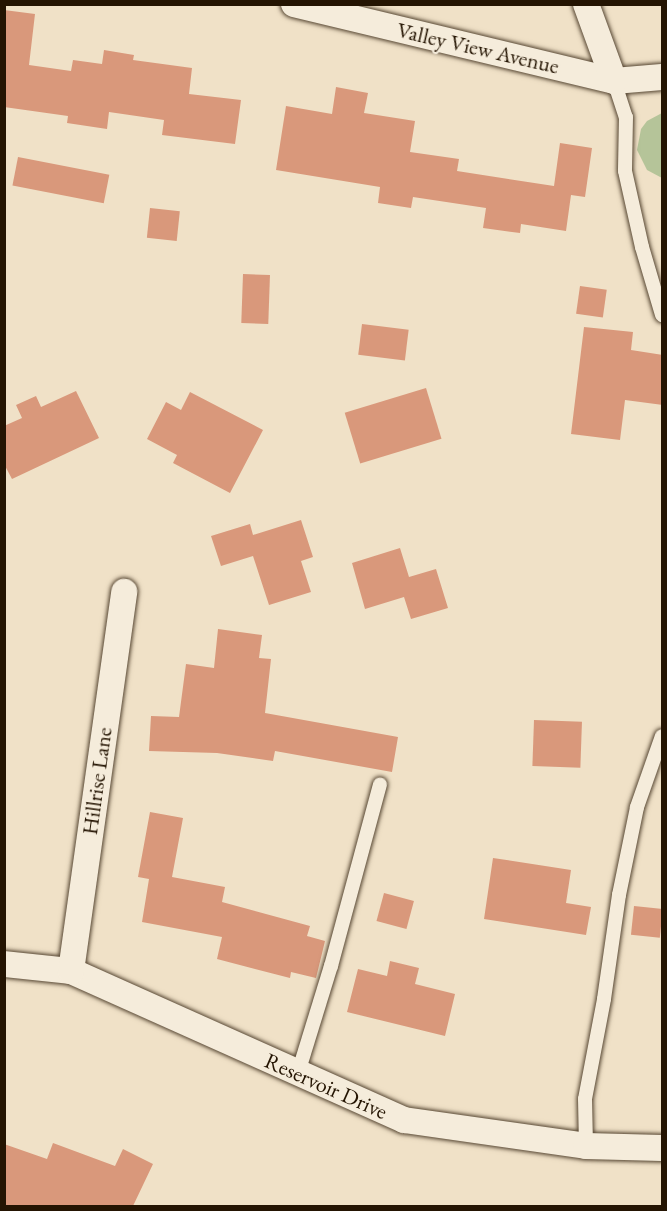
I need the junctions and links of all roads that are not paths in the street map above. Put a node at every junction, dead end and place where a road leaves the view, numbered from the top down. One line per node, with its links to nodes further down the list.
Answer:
1 (294, 4): 4 (street, Valley View Avenue)
2 (586, 4): 4 (street)
3 (663, 77): 4 (street, Valley View Avenue)
4 (614, 81): 5 (lane)
5 (663, 315)
6 (124, 592): 10 (street, Hillrise Lane)
7 (663, 736): 12 (lane)
8 (380, 784): 11 (lane)
9 (4, 964): 10 (street, Reservoir Drive)
10 (71, 971): 11 (street, Reservoir Drive)
11 (298, 1073): 12 (street, Reservoir Drive)
12 (586, 1146): 13 (street, Reservoir Drive)
13 (663, 1148)

